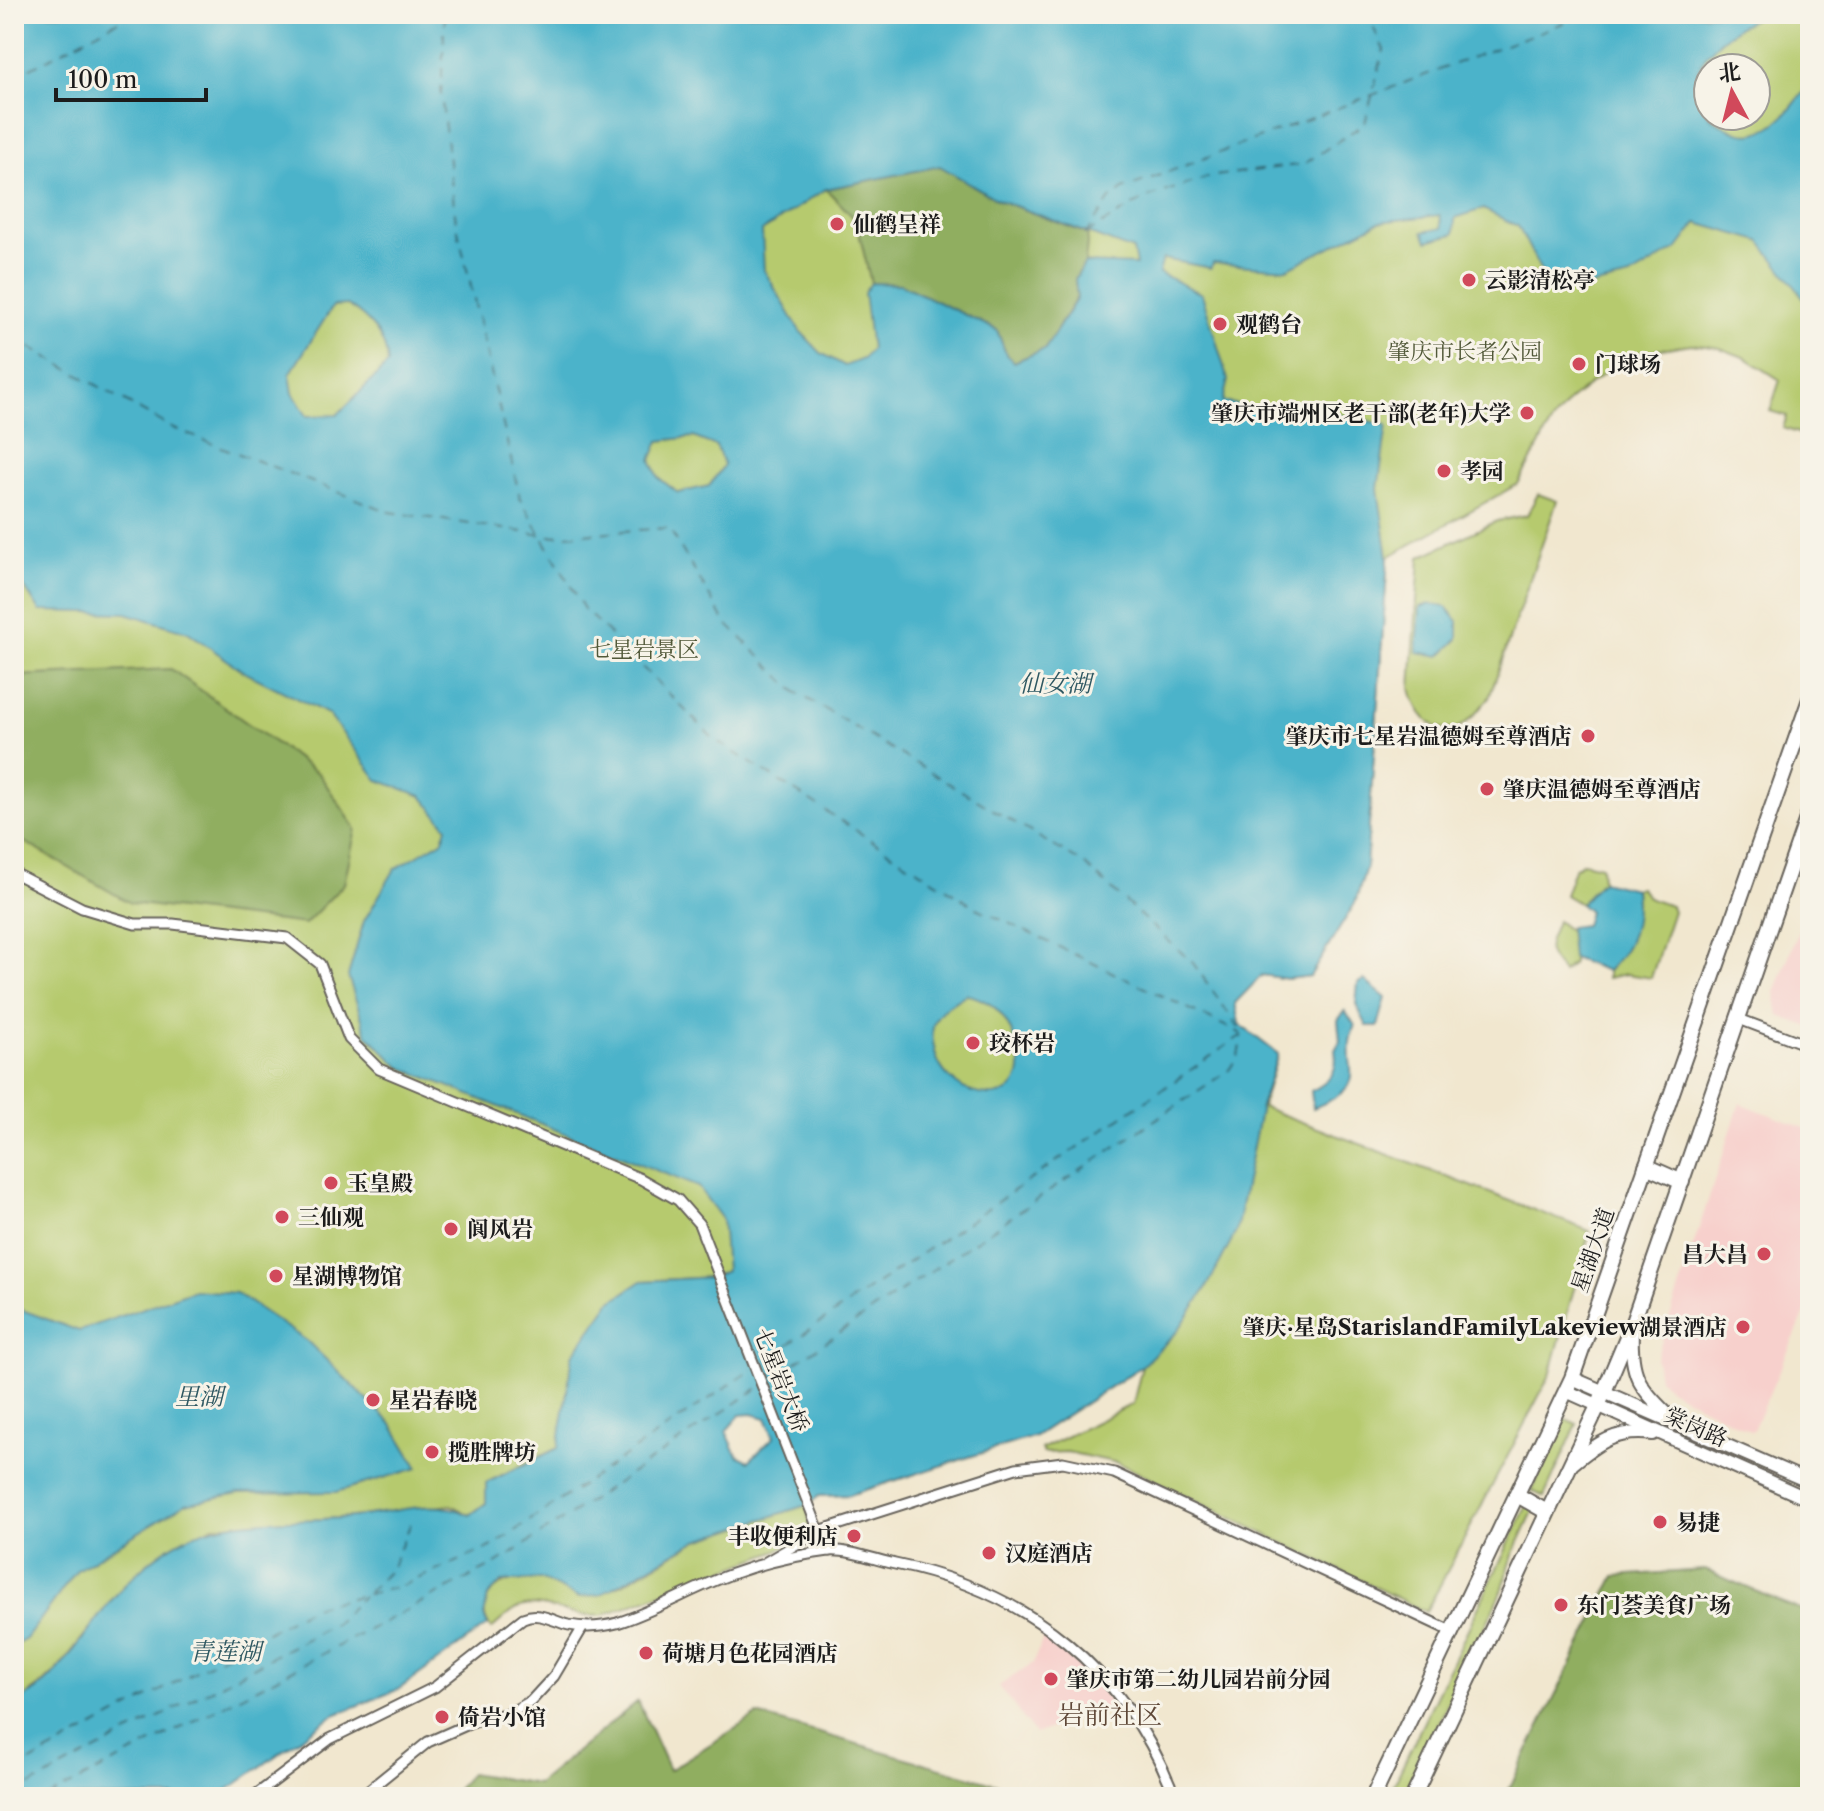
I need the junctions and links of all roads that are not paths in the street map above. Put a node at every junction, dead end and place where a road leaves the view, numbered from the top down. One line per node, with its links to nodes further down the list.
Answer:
1 (1810, 699): 6 (main road, 星湖大道)
2 (1810, 810): 4 (main road)
3 (14, 873): 18 (street, 七星岩大桥)
4 (1739, 1019): 5 (street); 7 (main road)
5 (1810, 1046)
6 (1646, 1166): 7 (main road); 9 (main road, 星湖大道)
7 (1682, 1182): 8 (main road)
8 (1632, 1325): 10 (main road); 11 (main road)
9 (1569, 1384): 10 (main road, 棠岗路); 15 (main road, 星湖大道)
10 (1601, 1399): 11 (main road, 棠岗路); 12 (main road, 棠岗路); 13 (main road)
11 (1674, 1421): 14 (main road, 棠岗路)
12 (1668, 1437): 13 (main road); 16 (main road, 棠岗路)
13 (1568, 1468): 17 (main road)
14 (1810, 1482)
15 (1519, 1496): 17 (main road); 22 (main road, 星湖大道)
16 (1810, 1500)
17 (1547, 1512): 27 (main road)
18 (818, 1534): 19 (street); 19 (street, 七星岩大桥); 20 (street); 22 (street)
19 (826, 1552): 20 (street); 25 (street)
20 (756, 1567): 21 (street)
21 (583, 1627): 23 (street); 24 (street)
22 (1453, 1632): 26 (main road, 星湖大道)
23 (253, 1797)
24 (360, 1797)
25 (1175, 1797)
26 (1373, 1797)
27 (1413, 1797)

